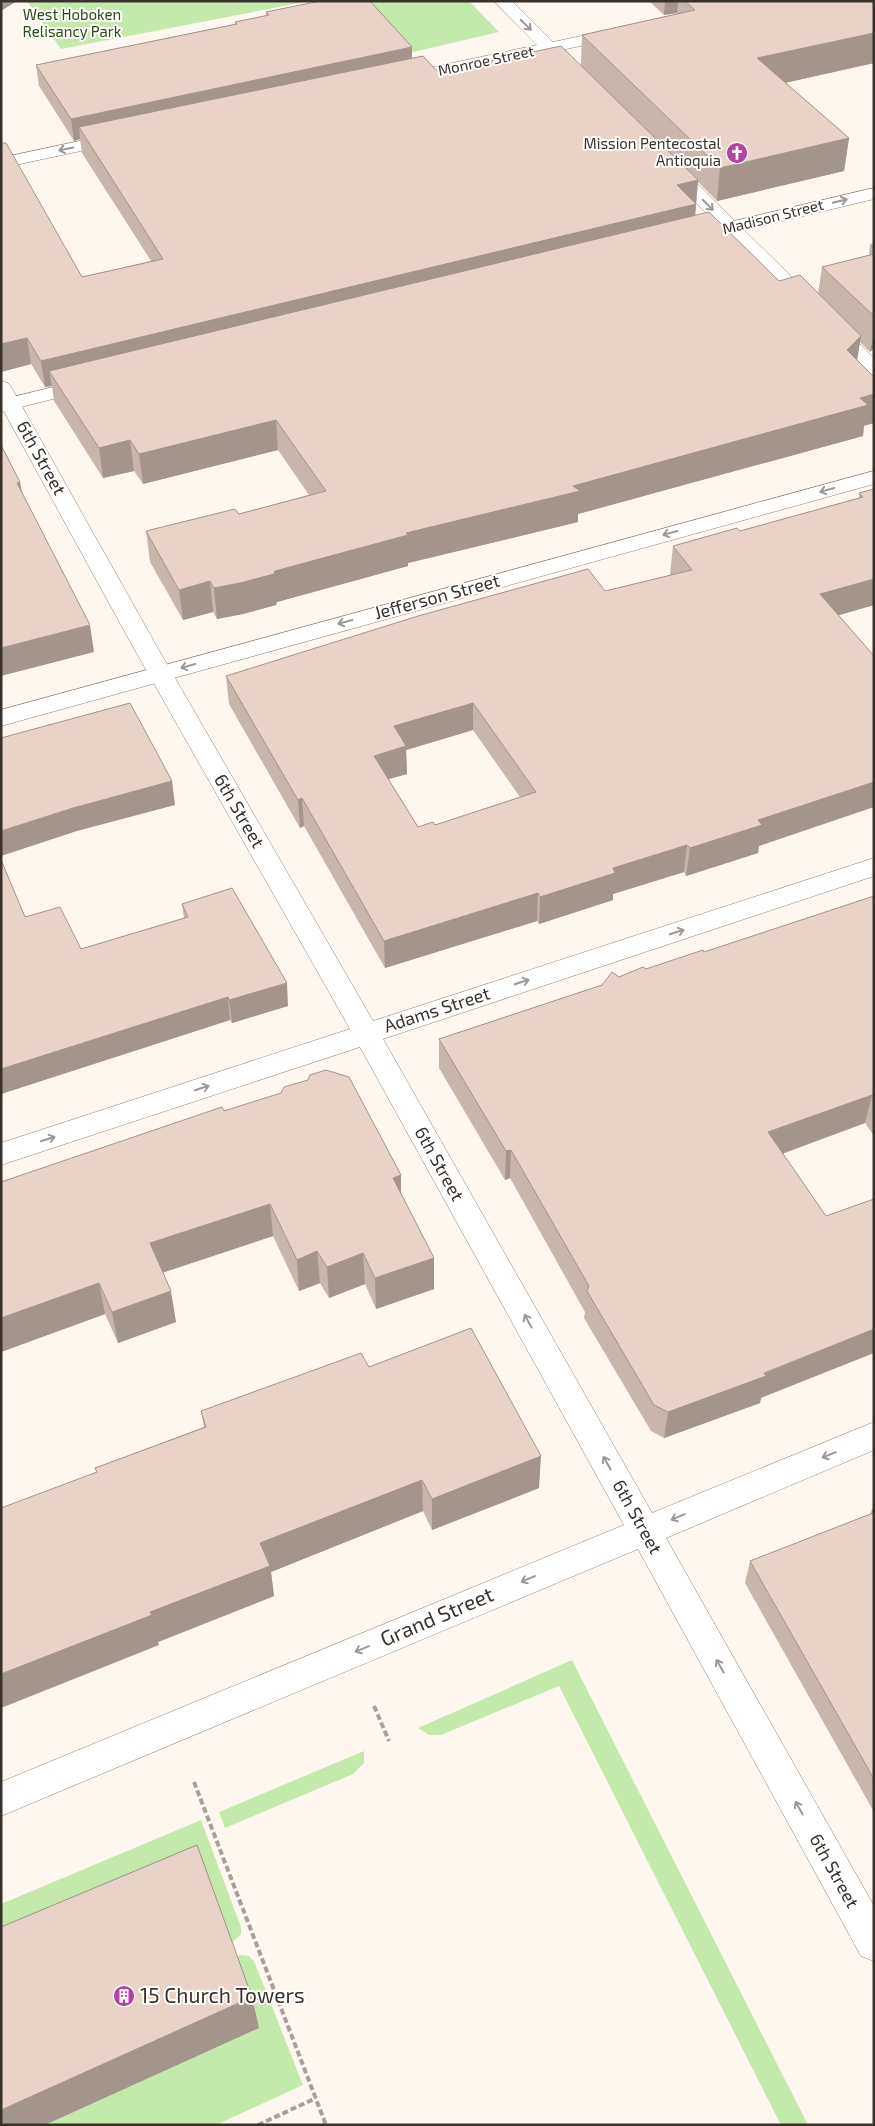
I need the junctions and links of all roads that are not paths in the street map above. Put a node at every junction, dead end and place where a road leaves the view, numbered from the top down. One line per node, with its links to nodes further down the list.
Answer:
1 (502, 1): 3 (street, one-way to 3)
2 (632, 30): 3 (street, Monroe Street)
3 (549, 48): 4 (street); 5 (street, Monroe Street)
4 (573, 72)
5 (387, 82)
6 (136, 134): 8 (street, one-way to 8)
7 (657, 154): 10 (street, one-way to 10)
8 (1, 163)
9 (874, 193): 10 (street, Madison Street, one-way to 9)
10 (730, 228): 11 (street, Madison Street); 12 (street)
11 (678, 241)
12 (874, 370)
13 (106, 381): 14 (street)
14 (4, 399): 16 (street, 6th Street)
15 (874, 477): 16 (street, Jefferson Street, one-way to 16)
16 (160, 673): 17 (street, Jefferson Street); 19 (street, 6th Street)
17 (1, 718)
18 (874, 867): 19 (street, Adams Street, one-way to 18)
19 (366, 1033): 20 (street, Adams Street, one-way to 19); 22 (street, 6th Street, one-way to 19)
20 (1, 1154)
21 (874, 1436): 22 (street, Grand Street, one-way to 22)
22 (645, 1531): 23 (street, Grand Street, one-way to 23); 24 (street, 6th Street, one-way to 22)
23 (1, 1799)
24 (874, 1943)

